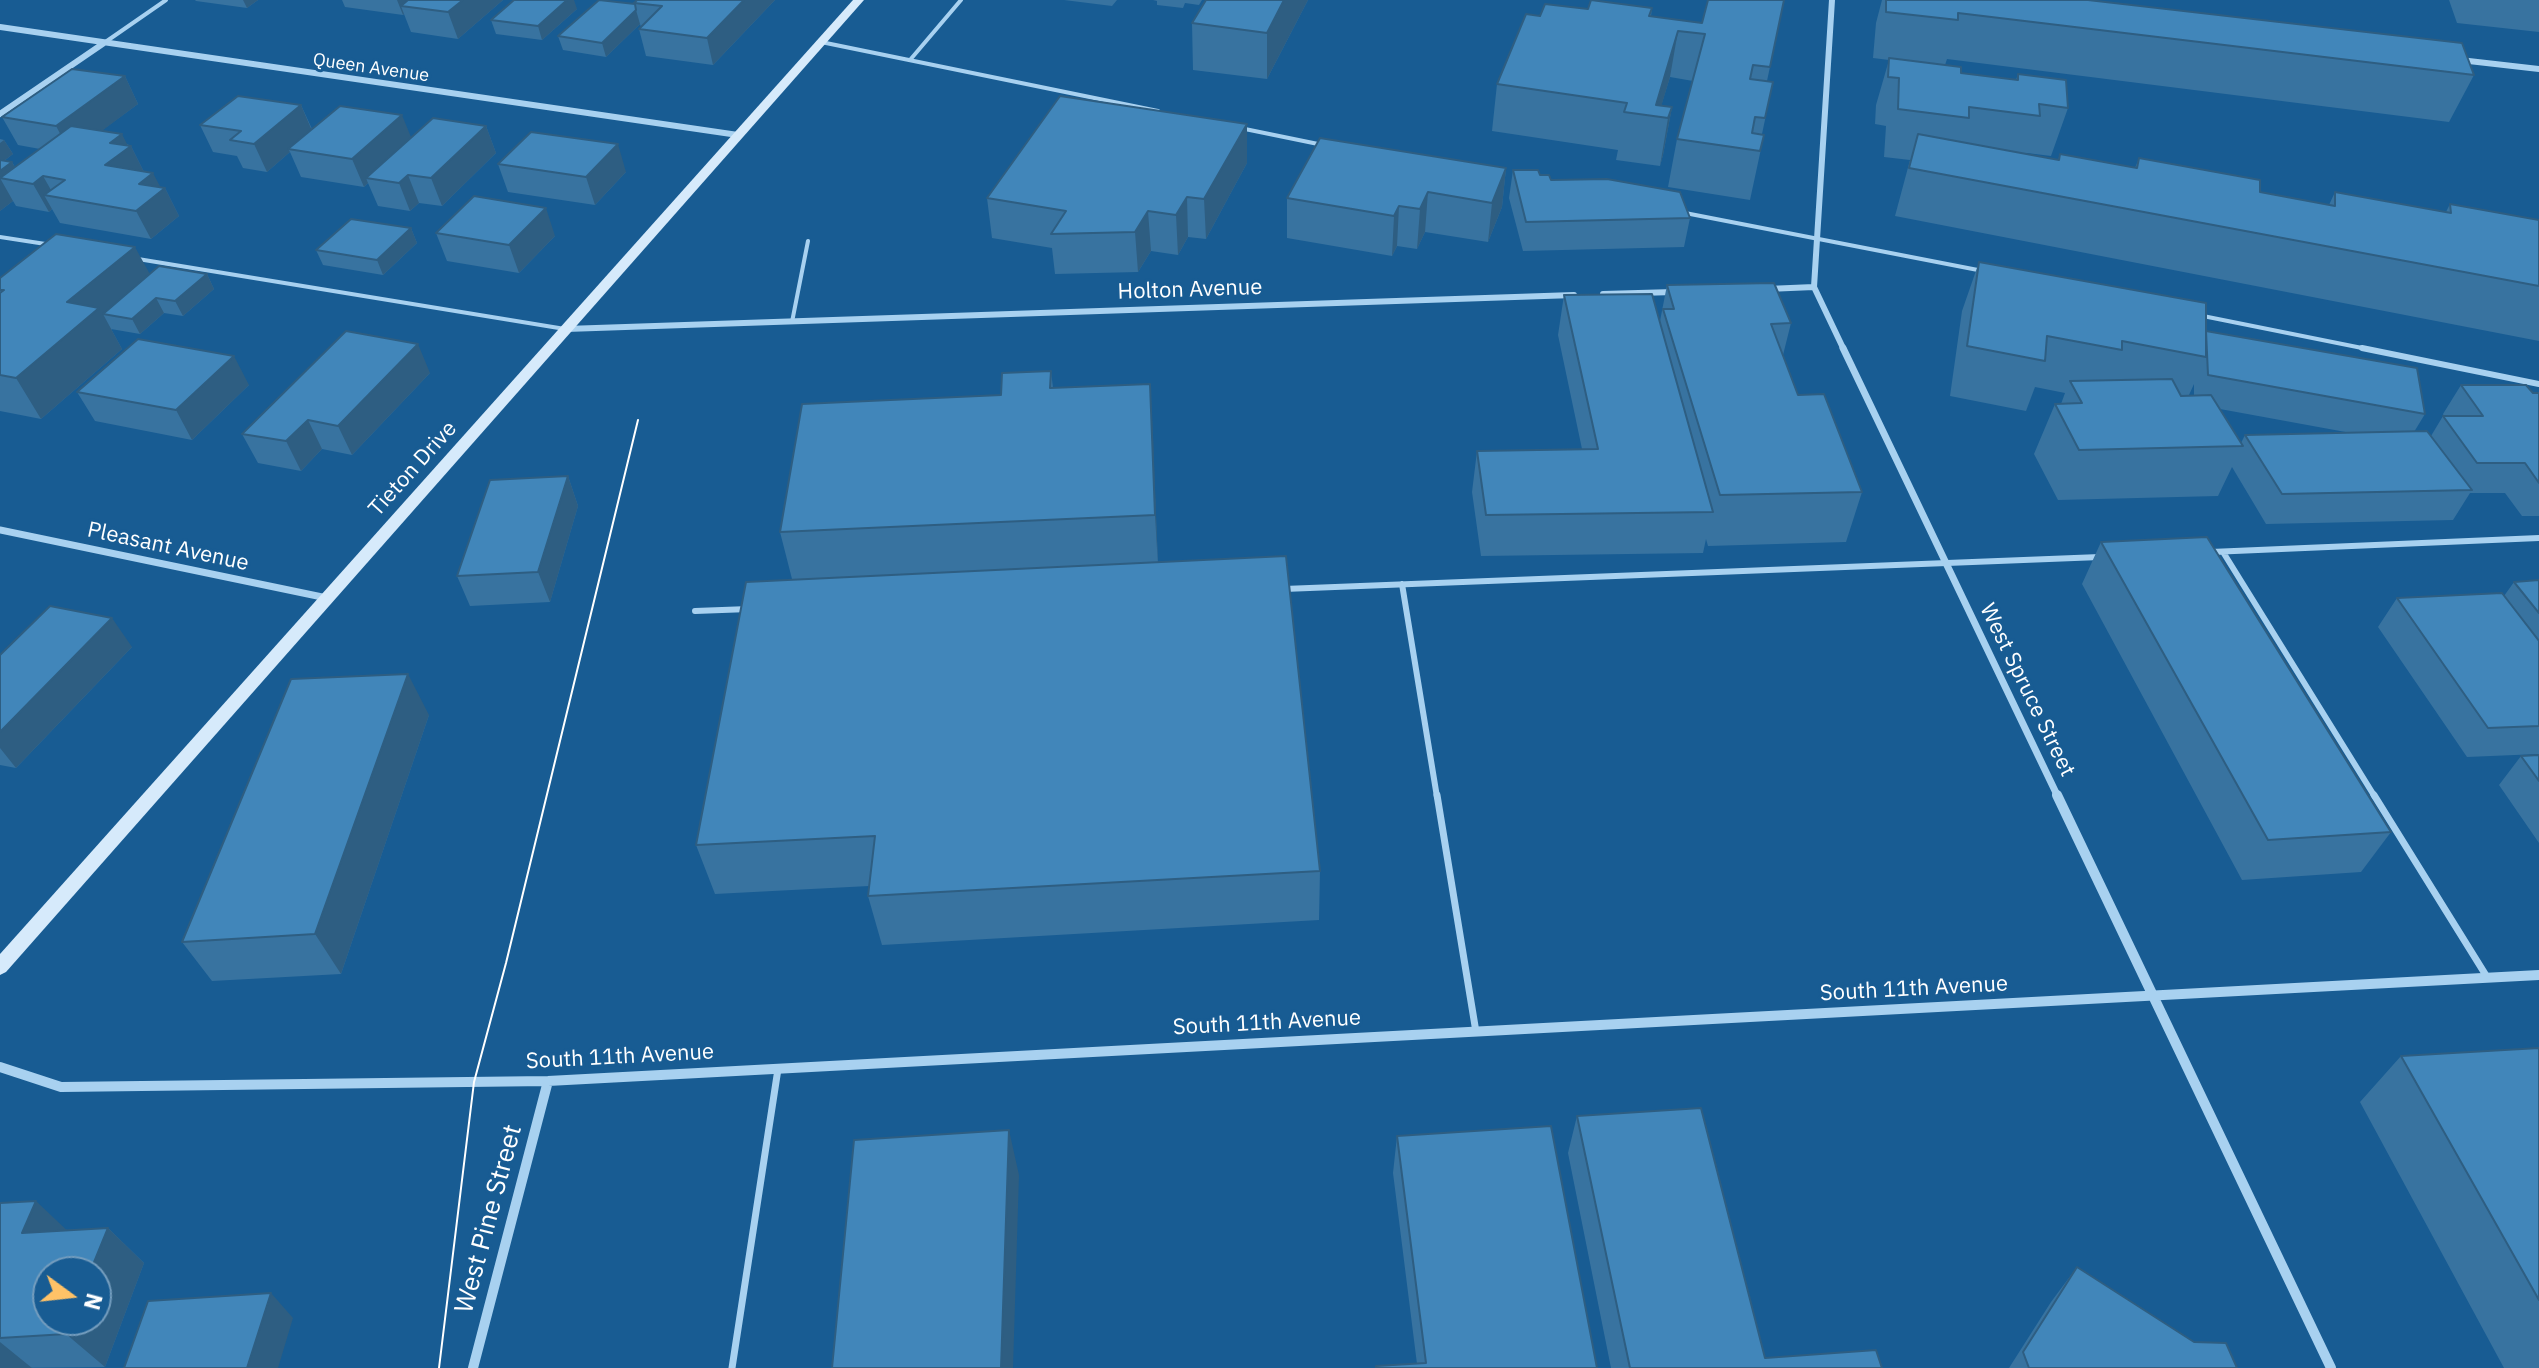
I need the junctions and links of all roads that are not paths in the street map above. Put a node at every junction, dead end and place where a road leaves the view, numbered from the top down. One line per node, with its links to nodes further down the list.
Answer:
1 (166, 0): 7 (lane)
2 (859, 0): 6 (main road, Tieton Drive)
3 (961, 0): 9 (lane)
4 (1832, 0): 18 (street)
5 (0, 27): 7 (street, Queen Avenue)
6 (821, 42): 9 (lane); 14 (main road, Tieton Drive)
7 (104, 43): 12 (street); 14 (street, Queen Avenue)
8 (2448, 59): 10 (street)
9 (910, 60): 11 (lane)
10 (2539, 69)
11 (1162, 112)
12 (0, 114)
13 (1238, 128): 15 (lane)
14 (738, 135): 30 (main road, Tieton Drive)
15 (1325, 146)
16 (1677, 211): 18 (lane)
17 (0, 237): 20 (lane)
18 (1818, 237): 22 (lane); 23 (street)
19 (808, 241): 29 (lane)
20 (63, 247)
21 (125, 257): 30 (lane)
22 (1990, 272)
23 (1814, 287): 24 (street); 37 (street, West Spruce Street)
24 (1752, 290)
25 (1690, 292): 27 (street)
26 (1582, 295): 29 (street, Holton Avenue)
27 (1597, 295)
28 (2194, 314): 31 (lane)
29 (792, 322): 30 (street, Holton Avenue)
30 (566, 329): 40 (main road, Tieton Drive)
31 (2539, 384)
32 (0, 530): 40 (street, Pleasant Avenue)
33 (2539, 538): 35 (lane)
34 (2208, 552): 35 (lane)
35 (2223, 552): 45 (lane)
36 (2115, 556): 37 (lane)
37 (1946, 563): 38 (lane); 46 (street, West Spruce Street)
38 (1402, 584): 39 (lane); 47 (lane)
39 (1269, 589)
40 (328, 598): 43 (main road, Tieton Drive)
41 (758, 609): 42 (lane)
42 (695, 611)
43 (1, 965)
44 (2539, 975): 45 (street, South 11th Avenue)
45 (2488, 978): 46 (street, South 11th Avenue)
46 (2155, 996): 47 (street, South 11th Avenue); 53 (street, West Spruce Street)
47 (1476, 1032): 49 (street, South 11th Avenue)
48 (0, 1067): 50 (street, South 11th Avenue)
49 (778, 1069): 50 (street, South 11th Avenue); 52 (lane)
50 (548, 1081): 51 (street, West Pine Street)
51 (473, 1368)
52 (732, 1368)
53 (2331, 1368)

